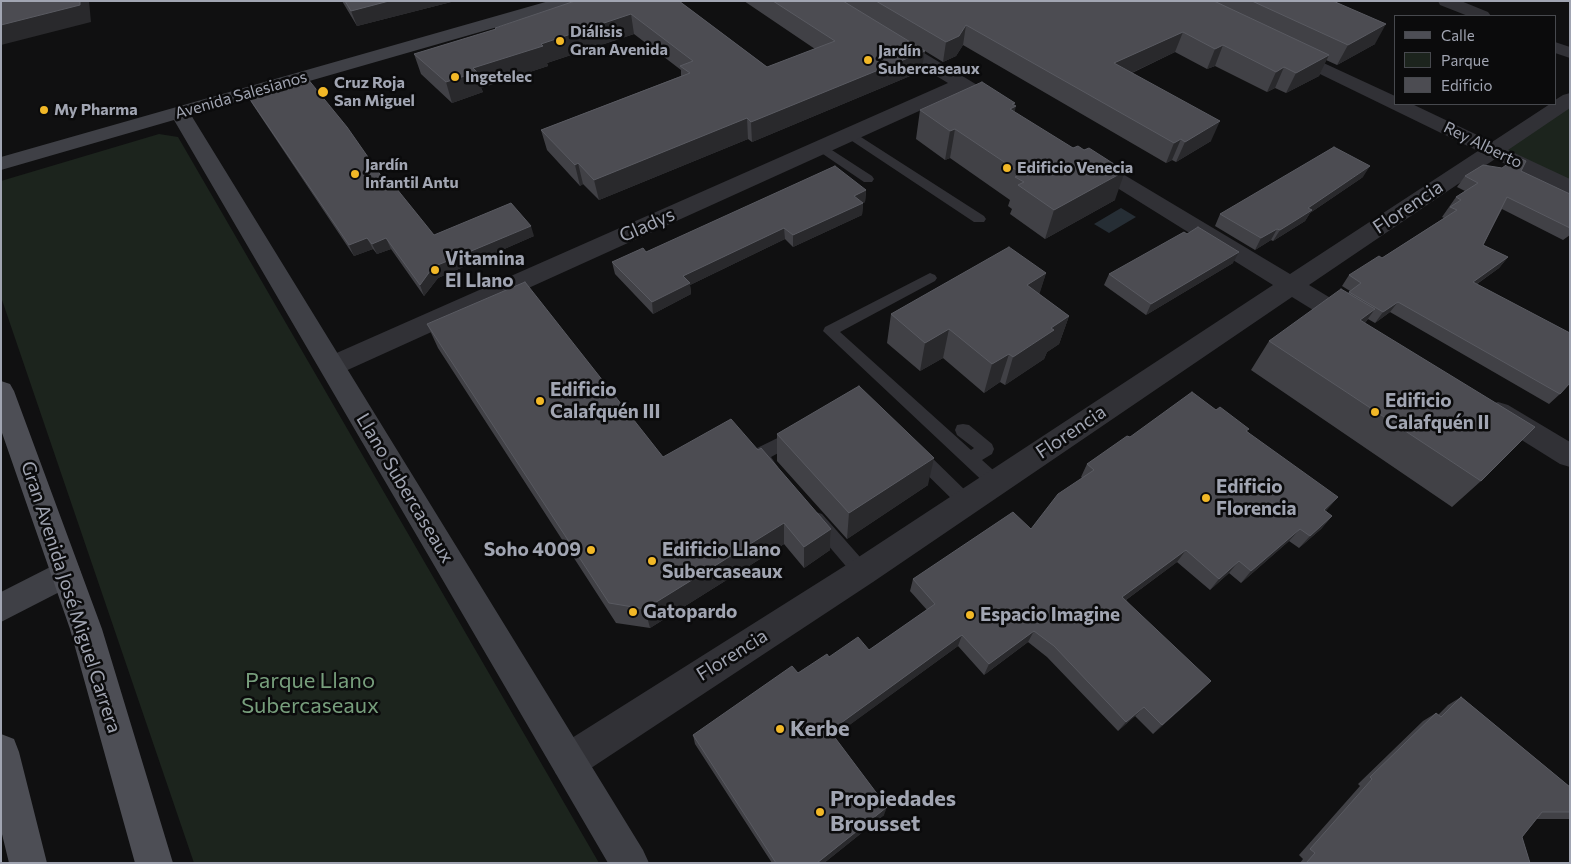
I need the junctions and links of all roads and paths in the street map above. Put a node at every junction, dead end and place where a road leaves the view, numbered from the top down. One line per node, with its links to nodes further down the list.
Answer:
1 (568, 1): 12 (street, Avenida Salesianos)
2 (1446, 1): 3 (street)
3 (1480, 15)
4 (877, 32): 8 (street)
5 (1272, 44): 10 (street, Rey Alberto)
6 (1556, 47): 7 (street)
7 (1570, 53)
8 (962, 84): 13 (street); 14 (street, Gladys)
9 (1570, 99): 16 (street, Florencia)
10 (1394, 102)
11 (1400, 105): 16 (street, Rey Alberto)
12 (180, 113): 18 (street, Avenida Salesianos); 25 (street, Llano Subercaseaux)
13 (1021, 120)
14 (850, 134): 15 (street, Gladys); 21 (lane)
15 (821, 147): 19 (lane); 25 (street, Gladys)
16 (1494, 150): 20 (street, Rey Alberto); 23 (street, Florencia)
17 (1071, 151): 23 (street)
18 (1, 164)
19 (868, 180)
20 (1570, 187)
21 (979, 219)
22 (930, 278): 32 (lane)
23 (1291, 286): 24 (street); 34 (street, Florencia)
24 (1367, 332)
25 (332, 366): 41 (street, Llano Subercaseaux)
26 (1, 391): 38 (main road, Gran Avenida José Miguel Carrera)
27 (1477, 399): 31 (street)
28 (810, 427): 33 (lane)
29 (964, 430): 32 (lane)
30 (911, 449): 35 (lane)
31 (1570, 456)
32 (970, 459): 34 (lane)
33 (778, 476)
34 (996, 483): 35 (street, Florencia)
35 (966, 502): 37 (street, Florencia)
36 (804, 505): 37 (lane)
37 (862, 572): 41 (street, Florencia)
38 (66, 573): 39 (street); 43 (main road, Gran Avenida José Miguel Carrera)
39 (1, 608)
40 (1, 752): 42 (main road)
41 (569, 761): 44 (street, Llano Subercaseaux)
42 (17, 842)
43 (154, 863)
44 (630, 863)

